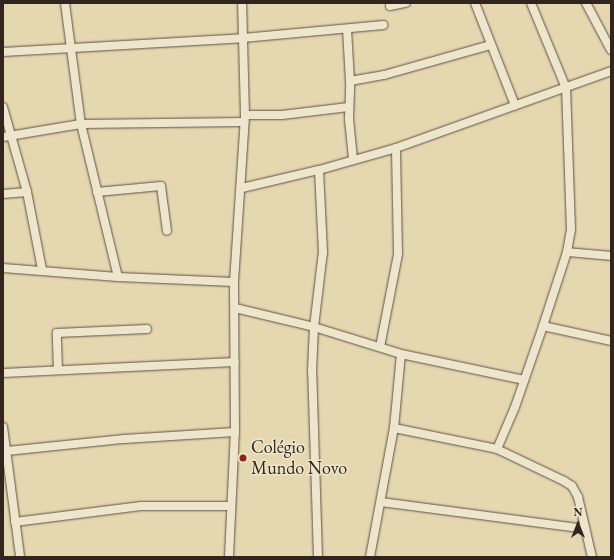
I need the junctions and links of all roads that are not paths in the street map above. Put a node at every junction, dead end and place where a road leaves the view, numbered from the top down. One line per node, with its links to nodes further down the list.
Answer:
1 (65, 3): 12 (street)
2 (242, 3): 10 (street)
3 (406, 3): 7 (street)
4 (475, 3): 11 (street)
5 (531, 3): 17 (street)
6 (586, 3): 13 (street)
7 (390, 6)
8 (383, 25): 9 (street)
9 (347, 29): 10 (street); 16 (street)
10 (243, 38): 12 (street); 21 (street)
11 (491, 45): 16 (street); 18 (street)
12 (70, 49): 14 (street); 22 (street)
13 (611, 50)
14 (3, 52)
15 (611, 71): 17 (street)
16 (350, 81): 20 (street)
17 (566, 88): 18 (street); 32 (street)
18 (516, 104): 24 (street)
19 (3, 107): 23 (street)
20 (349, 107): 21 (street); 25 (street)
21 (245, 118): 22 (street); 27 (street)
22 (81, 124): 23 (street); 29 (street)
23 (7, 136): 28 (street)
24 (396, 148): 25 (street); 43 (street)
25 (353, 160): 26 (street)
26 (319, 170): 27 (street); 40 (street)
27 (242, 188): 37 (street)
28 (27, 192): 30 (street); 35 (street)
29 (97, 192): 31 (street); 36 (street)
30 (3, 194)
31 (167, 231)
32 (567, 252): 33 (street); 39 (street)
33 (611, 256)
34 (3, 268): 35 (street)
35 (42, 269): 36 (street)
36 (118, 277): 37 (street)
37 (234, 282): 38 (street)
38 (235, 308): 40 (street); 45 (street)
39 (543, 326): 42 (street); 48 (street)
40 (314, 327): 43 (street); 61 (street)
41 (147, 329): 46 (street)
42 (611, 340)
43 (380, 347): 44 (street)
44 (401, 354): 48 (street); 50 (street)
45 (235, 362): 46 (street); 51 (street)
46 (58, 370): 47 (street)
47 (3, 373)
48 (524, 380): 52 (street)
49 (3, 428): 53 (street)
50 (394, 428): 52 (street); 55 (street)
51 (235, 432): 53 (street); 56 (street)
52 (497, 449): 58 (street)
53 (7, 451): 54 (street)
54 (6, 468): 57 (street)
55 (381, 502): 58 (street); 62 (street)
56 (231, 506): 57 (street); 60 (street)
57 (15, 522): 59 (street)
58 (585, 529): 63 (street)
59 (20, 557)
60 (229, 557)
61 (318, 557)
62 (370, 557)
63 (592, 557)

